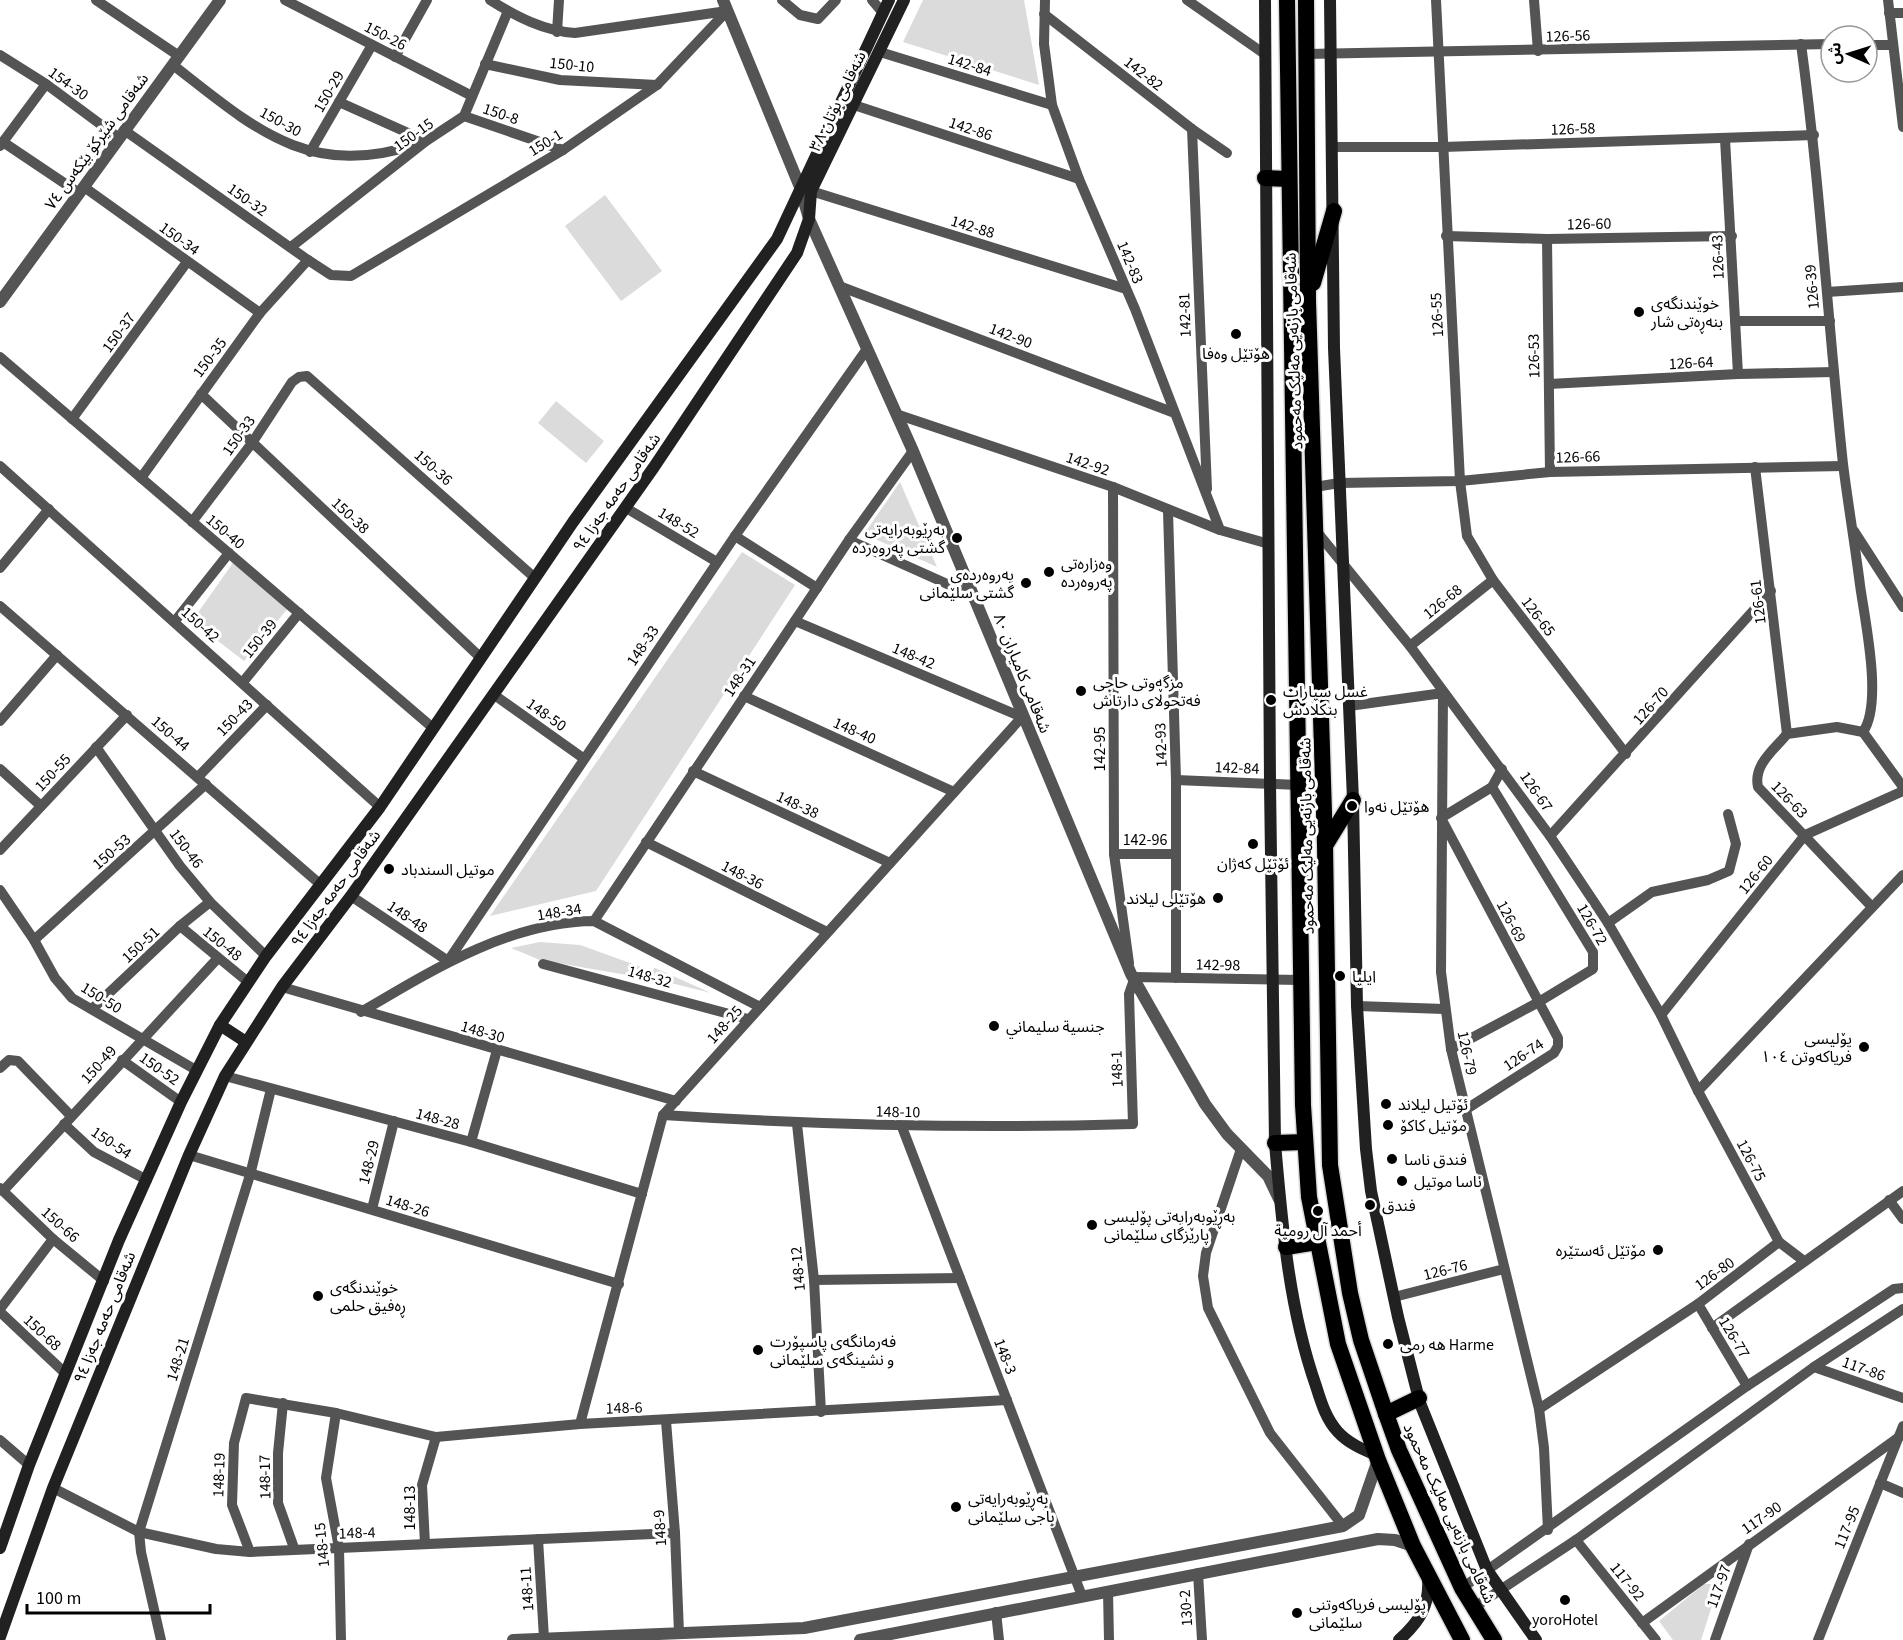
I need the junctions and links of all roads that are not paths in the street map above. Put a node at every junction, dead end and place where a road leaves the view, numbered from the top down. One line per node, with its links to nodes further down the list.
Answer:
1 (96, 0): 41 (street, 150-30)
2 (219, 0): 41 (street, شەقامی شێرکۆ بێکەس ٧٤)
3 (285, 0): 30 (street, 150-26)
4 (428, 0): 40 (street)
5 (490, 0): 22 (street)
6 (559, 0): 27 (street)
7 (782, 0): 8 (street)
8 (836, 0)
9 (872, 0): 23 (street)
10 (889, 0): 23 (main road, شەقامی بۆتان ٣٨)
11 (904, 0): 34 (main road, شەقامی بۆتان ٣٨)
12 (1044, 0): 26 (street, 142-83)
13 (1187, 0): 39 (street)
14 (1266, 0): 39 (main road)
15 (1287, 0): 64 (highway, شەقامی بازنەیی مەلیک مەحمود)
16 (1306, 0): 36 (highway, شەقامی بازنەیی مەلیک مەحمود)
17 (1330, 0): 37 (main road)
18 (1436, 0): 35 (street, 126-55)
19 (1534, 0): 33 (street)
20 (1888, 0): 24 (street)
21 (725, 5): 27 (street); 44 (street, 150-1); 65 (street, شەقامی کامیاران ٨٠)
22 (508, 11): 27 (street); 42 (street)
23 (883, 13): 65 (main road, شەقامی بۆتان ٣٨)
24 (1889, 13): 25 (street); 32 (street)
25 (1903, 13)
26 (1044, 14): 48 (street, 142-83); 51 (street, 142-82)
27 (557, 32)
28 (1801, 44): 29 (street, 126-56); 33 (street, 126-56); 53 (street, 126-39)
29 (1819, 44)
30 (372, 45): 40 (street, 150-26); 46 (street, 150-29)
31 (1879, 45): 32 (street)
32 (1893, 45): 50 (street)
33 (1538, 51): 35 (street, 126-56)
34 (879, 52): 47 (main road, شەقامی بۆتان ٣٨); 48 (street, 142-84)
35 (1437, 52): 37 (street, 126-56); 58 (street, 126-55)
36 (1306, 54): 37 (street, 126-56); 80 (highway, شەقامی بازنەیی مەلیک مەحمود)
37 (1330, 54): 57 (main road)
38 (0, 55): 43 (street, 154-30)
39 (1266, 55): 62 (main road)
40 (395, 57): 45 (street, 150-26)
41 (176, 60): 52 (street, شەقامی شێرکۆ بێکەس ٧٤); 60 (street, 150-30)
42 (485, 64): 44 (street, 150-10); 45 (street)
43 (46, 84): 52 (street, 154-30); 56 (street)
44 (657, 85): 59 (street, 150-1)
45 (472, 96): 49 (street)
46 (339, 102): 55 (street); 60 (street, 150-29)
47 (854, 105): 63 (street, 142-86); 65 (main road, شەقامی بۆتان ٣٨)
48 (1053, 105): 63 (street, 142-83)
49 (464, 116): 55 (street, 150-15); 59 (street, 150-8)
50 (1903, 127)
51 (1192, 129): 61 (street, 142-82); 106 (street, 142-81)
52 (122, 134): 66 (street, شەقامی شێرکۆ بێکەس ٧٤); 72 (street, 150-32)
53 (1814, 135): 54 (street, 126-58); 79 (street, 126-39)
54 (1725, 138): 58 (street, 126-58); 70 (street, 126-43)
55 (426, 141): 60 (street, 150-30); 72 (street, 150-15)
56 (2, 145): 66 (street, 150-34)
57 (1333, 147): 58 (street, 126-58); 67 (main road)
58 (1443, 147): 69 (street, 126-55)
59 (563, 150): 75 (street, 150-1)
60 (310, 152)
61 (1227, 153)
62 (1265, 178): 64 (highway); 116 (main road)
63 (1079, 179): 78 (street, 142-83)
64 (1288, 179): 156 (highway, شەقامی بازنەیی مەلیک مەحمود)
65 (805, 189): 68 (street, شەقامی کامیاران ٨٠); 78 (street, 142-88); 121 (main road, شەقامی حەمە جەزا ٩٤)
66 (81, 190): 74 (street, 150-34); 81 (street, شەقامی شێرکۆ بێکەس ٧٤)
67 (1334, 211): 80 (highway); 103 (main road)
68 (809, 219): 76 (street, شەقامی کامیاران ٨٠); 107 (main road, شەقامی حەمە جەزا ٩٤)
69 (1446, 236): 71 (street, 126-60); 102 (street, 126-55)
70 (1732, 236): 71 (street, 126-60); 83 (street, 126-43)
71 (1547, 239): 90 (street, 126-53)
72 (291, 247): 73 (street, 150-32)
73 (308, 260): 75 (street, 150-32); 82 (street, 150-35)
74 (188, 262): 82 (street, 150-34); 94 (street, 150-37)
75 (358, 272)
76 (839, 286): 85 (street, شەقامی کامیاران ٨٠); 92 (street, 142-90)
77 (1903, 287): 79 (street)
78 (1126, 289): 92 (street, 142-83)
79 (1827, 292): 84 (street, 126-39)
80 (1308, 301): 104 (highway, شەقامی بازنەیی مەلیک مەحمود)
81 (0, 302)
82 (260, 313): 91 (street, 150-35)
83 (1735, 321): 84 (street); 88 (street, 126-43)
84 (1830, 321): 87 (street, 126-39)
85 (867, 349): 93 (street, شەقامی کامیاران ٨٠); 114 (street, 148-33)
86 (0, 357): 94 (street, 150-40)
87 (1834, 372): 88 (street, 126-64); 99 (street, 126-39)
88 (1738, 374): 90 (street, 126-64)
89 (313, 378): 95 (street, 150-33); 121 (street, 150-36)
90 (1549, 384): 100 (street, 126-53)
91 (201, 394): 95 (street, 150-38); 101 (street, 150-35)
92 (1172, 412): 106 (street, 142-83)
93 (896, 414): 96 (street, شەقامی کامیاران ٨٠); 105 (street, 142-92)
94 (72, 419): 101 (street, 150-40)
95 (252, 443): 110 (street, 150-33); 133 (street, 150-38)
96 (913, 451): 115 (street, 148-31); 125 (street, شەقامی کامیاران ٨٠)
97 (0, 466): 108 (street, 150-42)
98 (1755, 466): 99 (street, 126-66); 100 (street, 126-66); 124 (street, 126-61)
99 (1843, 466): 111 (street, 126-39)
100 (1550, 472): 102 (street, 126-66)
101 (141, 478): 110 (street, 150-40)
102 (1460, 481): 103 (street, 126-66); 122 (street, 126-65)
103 (1339, 483): 104 (street, 126-66); 119 (main road)
104 (1315, 487): 113 (highway, شەقامی بازنەیی مەلیک مەحمود)
105 (1113, 488): 109 (street, 142-92); 170 (street, 142-95)
106 (1207, 499): 112 (street, 142-83)
107 (626, 508): 118 (street, 148-52); 136 (main road, شەقامی حەمە جەزا ٩٤)
108 (49, 509): 120 (street); 129 (street, 150-42)
109 (1168, 511): 112 (street, 142-92); 153 (street, 142-93)
110 (192, 522): 117 (street, 150-40)
111 (1852, 528): 127 (street); 144 (street, 126-39)
112 (1220, 530): 116 (street, 142-92)
113 (1317, 532): 119 (street, 126-67); 168 (highway, شەقامی بازنەیی مەلیک مەحمود)
114 (735, 536): 118 (street, 148-33); 123 (street)
115 (849, 540): 123 (street, 148-31); 125 (street)
116 (1269, 543): 155 (main road)
117 (229, 553): 128 (street, 150-40); 129 (street)
118 (717, 562): 148 (street, 148-33)
119 (1343, 564): 131 (street, 126-67); 139 (main road)
120 (0, 568)
121 (535, 578): 133 (main road, شەقامی حەمە جەزا ٩٤)
122 (1493, 580): 131 (street, 126-68); 147 (street, 126-65)
123 (817, 588): 130 (street, 148-31)
124 (1771, 591): 145 (street, 126-61); 147 (street, 126-70)
125 (974, 596): 141 (street, شەقامی کامیاران ٨٠)
126 (0, 606): 132 (street, 150-44)
127 (1903, 607)
128 (299, 613): 134 (street, 150-39); 143 (street, 150-40)
129 (175, 621): 134 (street, 150-42)
130 (795, 621): 137 (street, 148-31); 141 (street, 148-42)
131 (1410, 646): 135 (street, 126-67)
132 (57, 655): 140 (street, 150-44); 142 (street)
133 (481, 658): 143 (main road, شەقامی حەمە جەزا ٩٤)
134 (243, 682): 138 (street, 150-42)
135 (1443, 693): 139 (street); 150 (street, 126-67); 163 (street, 126-79)
136 (494, 694): 148 (street, 148-50); 176 (main road, شەقامی حەمە جەزا ٩٤)
137 (744, 696): 151 (street, 148-31); 158 (street, 148-40)
138 (267, 705): 152 (street, 150-43); 161 (street, 150-42)
139 (1349, 706): 159 (main road)
140 (127, 715): 146 (street, 150-55); 152 (street, 150-44)
141 (1022, 717): 158 (street, 148-25); 188 (street, شەقامی کامیاران ٨٠)
142 (0, 721)
143 (434, 728): 161 (main road, شەقامی حەمە جەزا ٩٤)
144 (1863, 732): 145 (street); 154 (street)
145 (1787, 734): 165 (street, 126-63)
146 (96, 747): 160 (street, 150-55); 164 (street, 150-46)
147 (1626, 754): 166 (street, 126-70)
148 (583, 758): 186 (street, 148-33)
149 (0, 769): 160 (street)
150 (1502, 769): 157 (street); 166 (street, 126-67)
151 (693, 771): 167 (street, 148-31); 172 (street, 148-38)
152 (202, 780): 164 (street, 150-53); 174 (street, 150-44)
153 (1176, 780): 155 (street, 142-84); 171 (street, 142-93)
154 (1902, 783): 165 (street, 126-60)
155 (1270, 784): 156 (street, 142-84); 190 (main road)
156 (1298, 784): 191 (highway, شەقامی بازنەیی مەلیک مەحمود)
157 (1492, 787): 163 (street); 194 (street, 126-72)
158 (954, 792): 172 (street, 148-25)
159 (1353, 800): 168 (highway); 195 (main road)
160 (41, 806): 169 (street, 150-55)
161 (380, 807): 174 (main road, شەقامی حەمە جەزا ٩٤)
162 (1728, 814): 180 (street)
163 (1441, 818): 194 (street, 126-69); 198 (street, 126-79)
164 (156, 832): 177 (street, 150-46); 183 (street, 150-53)
165 (1805, 835): 178 (street, 126-63); 200 (street, 126-60)
166 (1550, 836): 180 (street, 126-67)
167 (646, 842): 179 (street, 148-31); 182 (street, 148-36)
168 (1325, 845): 223 (highway, شەقامی بازنەیی مەلیک مەحمود)
169 (0, 850)
170 (1114, 854): 171 (street, 142-96); 188 (street, 142-95)
171 (1176, 854): 189 (street, 142-93)
172 (890, 863): 182 (street, 148-25)
173 (1903, 875): 178 (street)
174 (321, 885): 184 (main road, شەقامی حەمە جەزا ٩٤)
175 (0, 890): 183 (street, 150-50)
176 (351, 896): 186 (street, 148-48); 193 (main road, شەقامی حەمە جەزا ٩٤)
177 (210, 902): 181 (street, 150-51); 184 (street, 150-46)
178 (1872, 907): 213 (street)
179 (594, 921): 186 (street, 148-34); 196 (street, 148-34)
180 (1608, 923): 200 (street, 126-67)
181 (180, 926): 185 (street, 150-48); 197 (street, 150-51)
182 (827, 932): 196 (street, 148-25)
183 (34, 940): 197 (street, 150-50)
184 (266, 956): 192 (main road, شەقامی حەمە جەزا ٩٤)
185 (217, 959): 192 (street, 150-48); 204 (street, 150-49)
186 (448, 962): 199 (street, 148-34)
187 (543, 964): 201 (street, 148-32)
188 (1133, 976): 189 (street, 142-98); 221 (street, 148-1); 227 (street, شەقامی کامیاران ٨٠)
189 (1176, 978): 190 (street, 142-98)
190 (1273, 980): 191 (street, 142-98); 226 (main road)
191 (1301, 980): 224 (highway, شەقامی بازنەیی مەلیک مەحمود)
192 (248, 982): 202 (main road, شەقامی حەمە جەزا ٩٤)
193 (282, 987): 199 (street, 148-30); 205 (main road, شەقامی حەمە جەزا ٩٤)
194 (1537, 1003): 203 (street, 126-69); 206 (street, 126-72)
195 (1357, 1006): 198 (street); 251 (main road)
196 (760, 1007): 201 (street, 148-25)
197 (92, 1009): 204 (street, 150-50)
198 (1444, 1009): 206 (street, 126-79)
199 (361, 1012): 207 (street, 148-30)
200 (1661, 1015): 213 (street, 126-67)
201 (748, 1019): 214 (street, 148-25)
202 (220, 1025): 205 (main road); 210 (main road, شەقامی حەمە جەزا ٩٤)
203 (1558, 1038): 216 (street, 126-74)
204 (141, 1039): 208 (street, 150-49); 210 (street, 150-50)
205 (246, 1042): 211 (main road, شەقامی حەمە جەزا ٩٤)
206 (1451, 1049): 216 (street, 126-79)
207 (497, 1050): 214 (street, 148-30); 225 (street)
208 (122, 1060): 215 (street, 150-52); 218 (street, 150-49)
209 (0, 1068): 218 (street, 150-54)
210 (196, 1070): 215 (main road, شەقامی حەمە جەزا ٩٤)
211 (225, 1076): 212 (street, 148-28); 228 (main road, شەقامی حەمە جەزا ٩٤)
212 (271, 1089): 219 (street, 148-28); 231 (street, 148-21)
213 (1698, 1091): 242 (street, 126-75)
214 (676, 1101): 217 (street, 148-25)
215 (181, 1102): 232 (main road, شەقامی حەمە جەزا ٩٤)
216 (1465, 1110): 245 (street, 126-79)
217 (663, 1114): 220 (street, 148-10); 235 (street)
218 (67, 1120): 232 (street, 150-54); 233 (street, 150-49)
219 (394, 1121): 225 (street, 148-28); 238 (street, 148-29)
220 (797, 1124): 222 (street, 148-10); 247 (street, 148-12)
221 (1133, 1124): 222 (street, 148-10)
222 (902, 1127): 246 (street, 148-3)
223 (1328, 1129): 224 (highway); 229 (highway, شەقامی بازنەیی مەلیک مەحمود)
224 (1305, 1137): 226 (highway); 230 (highway, شەقامی بازنەیی مەلیک مەحمود)
225 (471, 1142): 235 (street, 148-28)
226 (1275, 1143): 236 (main road)
227 (1241, 1149): 236 (street, شەقامی کامیاران ٨٠); 279 (street)
228 (189, 1155): 231 (street, 148-26); 277 (main road, شەقامی حەمە جەزا ٩٤)
229 (1330, 1165): 230 (highway); 267 (highway, شەقامی بازنەیی مەلیک مەحمود)
230 (1306, 1167): 241 (highway, شەقامی بازنەیی مەلیک مەحمود)
231 (250, 1175): 238 (street, 148-26); 281 (street, 148-21)
232 (147, 1180): 248 (main road, شەقامی حەمە جەزا ٩٤)
233 (1, 1189): 240 (street, 150-66)
234 (1903, 1191): 237 (street)
235 (642, 1194): 249 (street)
236 (1280, 1200): 243 (main road)
237 (1889, 1200): 239 (street); 244 (street)
238 (372, 1209): 249 (street, 148-26)
239 (1903, 1219)
240 (53, 1239): 248 (street, 150-66); 254 (street)
241 (1317, 1242): 243 (highway); 274 (highway, شەقامی بازنەیی مەلیک مەحمود)
242 (1779, 1242): 244 (street); 252 (street, 126-80)
243 (1286, 1247): 274 (main road)
244 (1804, 1261): 255 (street)
245 (1504, 1269): 251 (street, 126-76); 264 (street, 126-79)
246 (960, 1278): 247 (street); 262 (street, 148-3)
247 (814, 1280): 265 (street, 148-12)
248 (104, 1281): 257 (main road, شەقامی حەمە جەزا ٩٤)
249 (619, 1284): 269 (street)
250 (1903, 1288): 258 (street)
251 (1394, 1297): 260 (main road)
252 (1698, 1304): 255 (street, 126-77); 264 (street, 126-80)
253 (1903, 1309): 256 (street)
254 (0, 1310): 257 (street, 150-68)
255 (1712, 1328): 258 (street, 126-77)
256 (1814, 1366): 261 (street, 117-86); 284 (street)
257 (66, 1374): 275 (main road, شەقامی حەمە جەزا ٩٤)
258 (1747, 1386): 280 (street)
259 (246, 1398): 263 (street, 148-6); 291 (street, 148-19)
260 (1419, 1398): 267 (highway); 292 (main road)
261 (1903, 1398)
262 (1007, 1400): 265 (street, 148-6); 295 (street, 148-3)
263 (283, 1403): 266 (street, 148-6); 289 (street, 148-17)
264 (1539, 1409): 280 (street, 126-79)
265 (821, 1412): 268 (street, 148-6)
266 (336, 1413): 271 (street, 148-6); 290 (street, 148-15)
267 (1386, 1414): 296 (highway, شەقامی بازنەیی مەلیک مەحمود)
268 (666, 1421): 269 (street, 148-6); 282 (street, 148-9)
269 (580, 1424): 271 (street, 148-6)
270 (1903, 1426): 272 (street, 117-95)
271 (436, 1437): 286 (street, 148-13)
272 (1899, 1437): 276 (street, 117-95); 285 (street, 117-90)
273 (0, 1440): 275 (street)
274 (1377, 1458): 279 (street); 287 (highway, شەقامی بازنەیی مەلیک مەحمود)
275 (29, 1465): 288 (main road, شەقامی حەمە جەزا ٩٤)
276 (1880, 1483): 278 (street); 320 (street, 117-95)
277 (53, 1488): 281 (street, 148-4); 301 (main road, شەقامی حەمە جەزا ٩٤)
278 (1903, 1493)
279 (1343, 1526): 295 (street)
280 (1548, 1530): 292 (street)
281 (140, 1532): 291 (street, 148-4); 307 (street, 148-21)
282 (675, 1533): 283 (street, 148-4); 304 (street, 148-9)
283 (538, 1539): 286 (street, 148-4); 306 (street, 148-11)
284 (1576, 1540): 297 (street); 303 (street, 117-92)
285 (1750, 1543): 303 (street, 117-90); 319 (street, 117-97)
286 (424, 1544): 290 (street, 148-4)
287 (1413, 1546): 293 (street); 294 (highway, شەقامی بازنەیی مەلیک مەحمود)
288 (0, 1548)
289 (294, 1548): 290 (street, 148-4); 291 (street, 148-4)
290 (339, 1548): 308 (street, 148-15)
291 (250, 1552)
292 (1487, 1570): 296 (street); 297 (main road)
293 (1198, 1573): 298 (street); 313 (street, 130-2)
294 (1427, 1574): 314 (main road); 315 (highway, شەقامی بازنەیی مەلیک مەحمود)
295 (1075, 1576): 299 (street, 148-3); 304 (street)
296 (1462, 1588): 300 (highway, شەقامی بازنەیی مەلیک مەحمود)
297 (1499, 1590): 300 (street); 317 (main road)
298 (1107, 1591): 299 (street); 312 (street)
299 (1082, 1596): 302 (street)
300 (1473, 1608): 316 (highway, شەقامی بازنەیی مەلیک مەحمود)
301 (4, 1610): 305 (main road, شەقامی حەمە جەزا ٩٤)
302 (996, 1612): 310 (street); 311 (street)
303 (1642, 1623): 318 (street, 117-92)
304 (679, 1633): 306 (street)
305 (0, 1637)
306 (544, 1638): 309 (street)
307 (160, 1640)
308 (341, 1640)
309 (513, 1640)
310 (860, 1640)
311 (999, 1640)
312 (1109, 1640)
313 (1202, 1640)
314 (1399, 1640)
315 (1462, 1640)
316 (1494, 1640)
317 (1536, 1640)
318 (1656, 1640)
319 (1715, 1640)
320 (1818, 1640)

